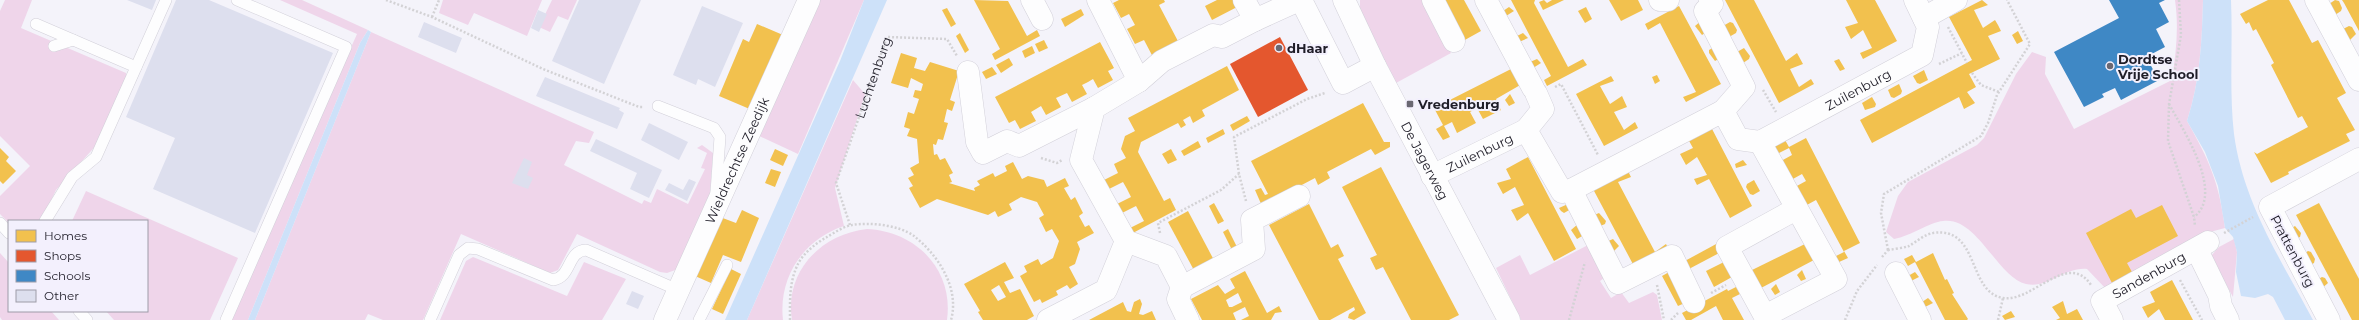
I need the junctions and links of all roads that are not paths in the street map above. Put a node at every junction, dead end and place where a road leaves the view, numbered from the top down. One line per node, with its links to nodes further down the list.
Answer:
1 (166, 0): 23 (lane)
2 (237, 0): 51 (lane)
3 (809, 0): 36 (street, Wieldrechtse Zeedijk)
4 (1032, 0): 16 (street)
5 (1098, 0): 26 (street)
6 (1244, 0): 17 (street)
7 (1300, 0): 17 (street); 22 (street)
8 (1344, 0): 22 (street, De Jagerweg)
9 (1433, 0): 20 (street)
10 (1486, 0): 30 (street, Zuilenburg)
11 (1660, 0): 12 (street)
12 (1668, 0)
13 (1710, 0): 29 (street)
14 (2316, 0): 25 (street)
15 (1933, 7): 31 (street, Zuilenburg)
16 (1042, 20)
17 (1255, 20): 26 (street)
18 (36, 24): 19 (lane)
19 (74, 40): 21 (lane); 23 (lane)
20 (1454, 40)
21 (54, 46)
22 (1375, 66): 33 (street, De Jagerweg)
23 (136, 68): 38 (lane)
24 (968, 72): 28 (street)
25 (2359, 80)
26 (1139, 81): 28 (street)
27 (658, 106): 36 (lane)
28 (1094, 108): 41 (street)
29 (1723, 111): 31 (street); 34 (street)
30 (1526, 130): 33 (street, Zuilenburg); 34 (street, Zuilenburg)
31 (1760, 142): 37 (street)
32 (2359, 160): 60 (street, Prattenburg)
33 (1432, 176): 57 (street, De Jagerweg)
34 (1571, 190): 46 (street)
35 (1299, 196): 44 (street)
36 (714, 209): 45 (street, Wieldrechtse Zeedijk)
37 (1796, 209): 49 (street); 49 (street)
38 (46, 220)
39 (0, 223): 40 (lane)
40 (8, 232)
41 (1126, 241): 44 (street); 55 (street)
42 (726, 265): 54 (lane)
43 (1896, 273): 58 (street)
44 (1182, 287): 56 (street)
45 (678, 290): 52 (lane); 53 (street, Wieldrechtse Zeedijk)
46 (1694, 302)
47 (2107, 311): 59 (street, Sandenburg)
48 (80, 312): 50 (lane)
49 (1766, 318)
50 (87, 320)
51 (226, 320)
52 (430, 320)
53 (665, 320)
54 (699, 320)
55 (1048, 320)
56 (1188, 320)
57 (1509, 320)
58 (1920, 320)
59 (2228, 320)
60 (2329, 320)

